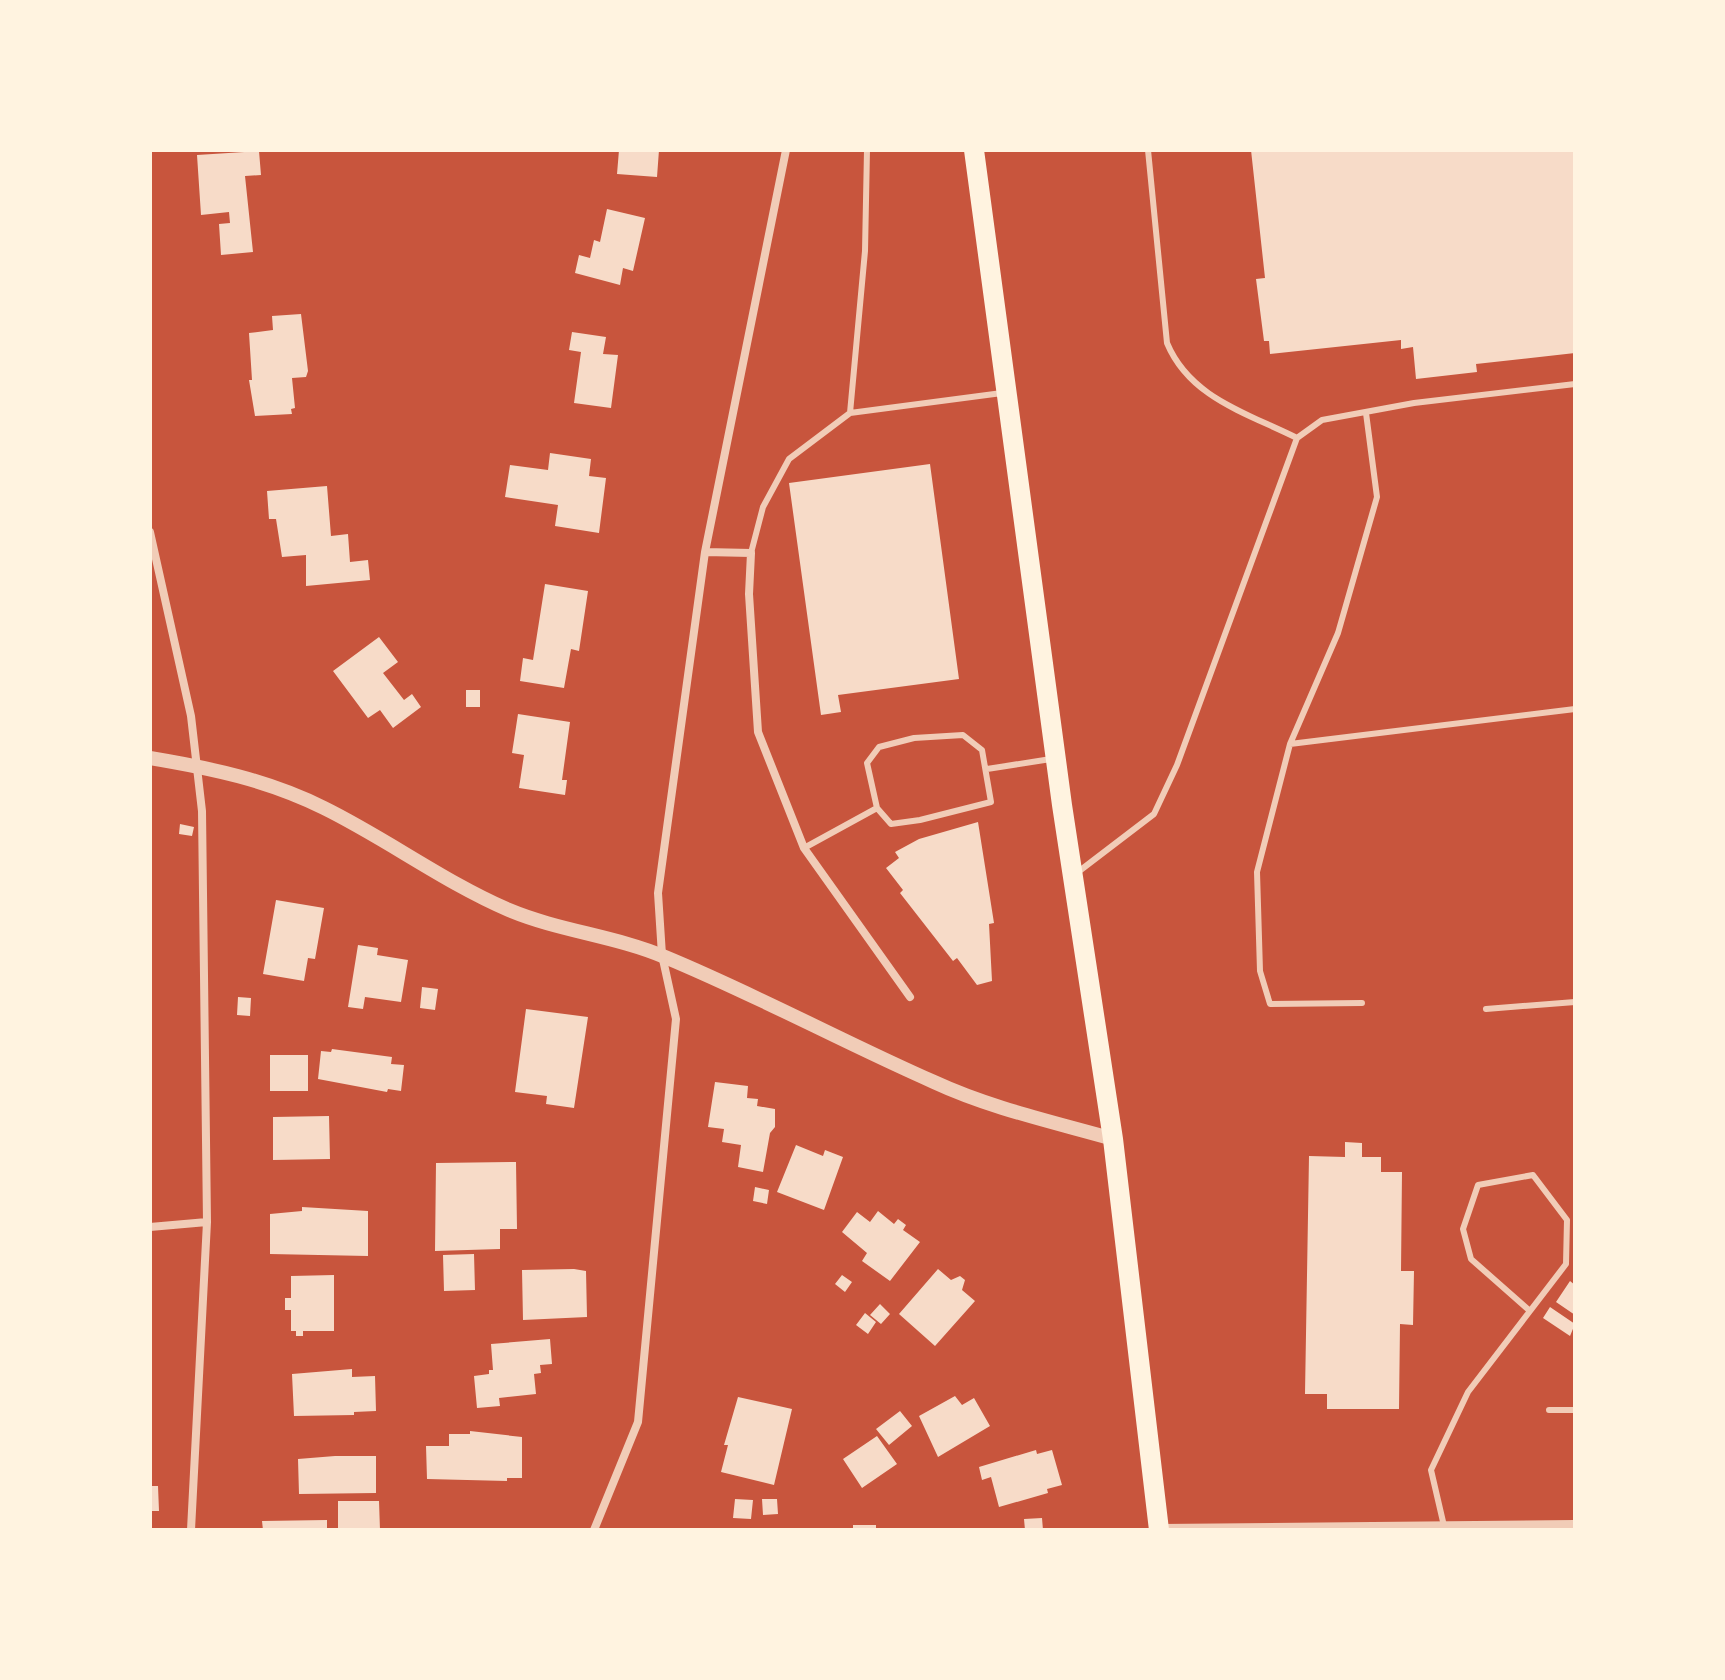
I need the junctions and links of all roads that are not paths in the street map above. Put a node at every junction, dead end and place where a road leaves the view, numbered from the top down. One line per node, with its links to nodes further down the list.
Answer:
1 (786, 150): 11 (street)
2 (867, 150): 7 (lane)
3 (974, 150): 6 (main road)
4 (1148, 150): 9 (lane)
5 (1575, 384): 8 (lane)
6 (1009, 392): 7 (lane); 16 (main road)
7 (850, 413): 12 (lane)
8 (1366, 413): 9 (lane); 14 (lane)
9 (1297, 438): 21 (lane)
10 (150, 532): 17 (street)
11 (705, 552): 12 (street); 22 (street)
12 (751, 553): 20 (street)
13 (1575, 709): 14 (lane)
14 (1290, 744): 25 (lane)
15 (150, 758): 17 (street)
16 (1056, 758): 18 (lane); 21 (main road)
17 (196, 766): 22 (street); 28 (street)
18 (987, 769): 19 (lane); 19 (lane)
19 (877, 808): 20 (lane)
20 (804, 848): 23 (street)
21 (1075, 874): 27 (main road)
22 (662, 955): 27 (street); 37 (street)
23 (910, 997)
24 (1575, 1002): 26 (lane)
25 (1362, 1003)
26 (1486, 1009)
27 (1113, 1139): 35 (main road)
28 (207, 1222): 29 (street); 36 (street)
29 (150, 1227)
30 (1530, 1311): 30 (lane); 34 (lane)
31 (1549, 1410): 32 (lane)
32 (1575, 1410)
33 (1575, 1524): 34 (street)
34 (1444, 1526): 35 (street)
35 (1159, 1529)
36 (191, 1530)
37 (594, 1530)

